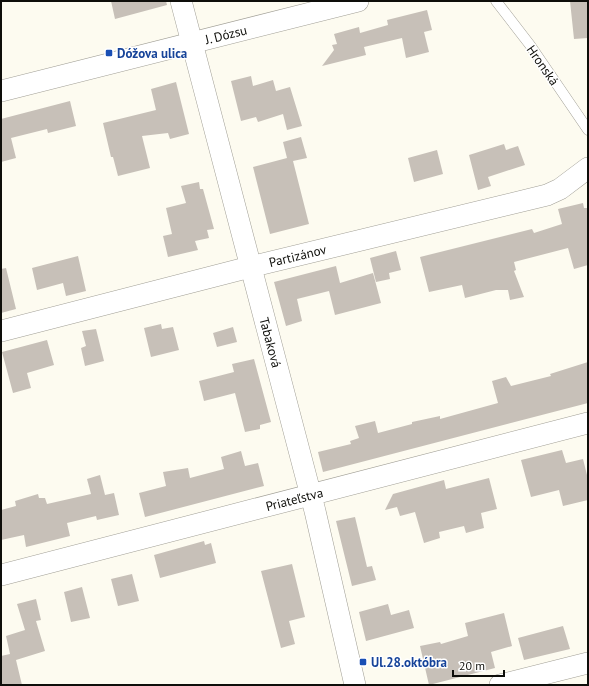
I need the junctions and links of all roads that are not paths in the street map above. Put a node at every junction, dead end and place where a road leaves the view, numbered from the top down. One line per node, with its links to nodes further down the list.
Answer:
1 (181, 1): 4 (street, Tabaková)
2 (358, 1): 4 (street, J. Dózsu)
3 (496, 1): 6 (lane, Hronská)
4 (192, 42): 5 (street, J. Dózsu); 8 (street, Tabaková)
5 (1, 91)
6 (588, 130)
7 (588, 168): 8 (street, Partizánov)
8 (250, 267): 9 (street, Partizánov); 11 (street, Tabaková)
9 (1, 331)
10 (588, 423): 11 (street, Priateľstva)
11 (310, 494): 12 (street, Priateľstva); 14 (street, Tabaková)
12 (1, 575)
13 (588, 662): 15 (street)
14 (355, 685)
15 (500, 685)

